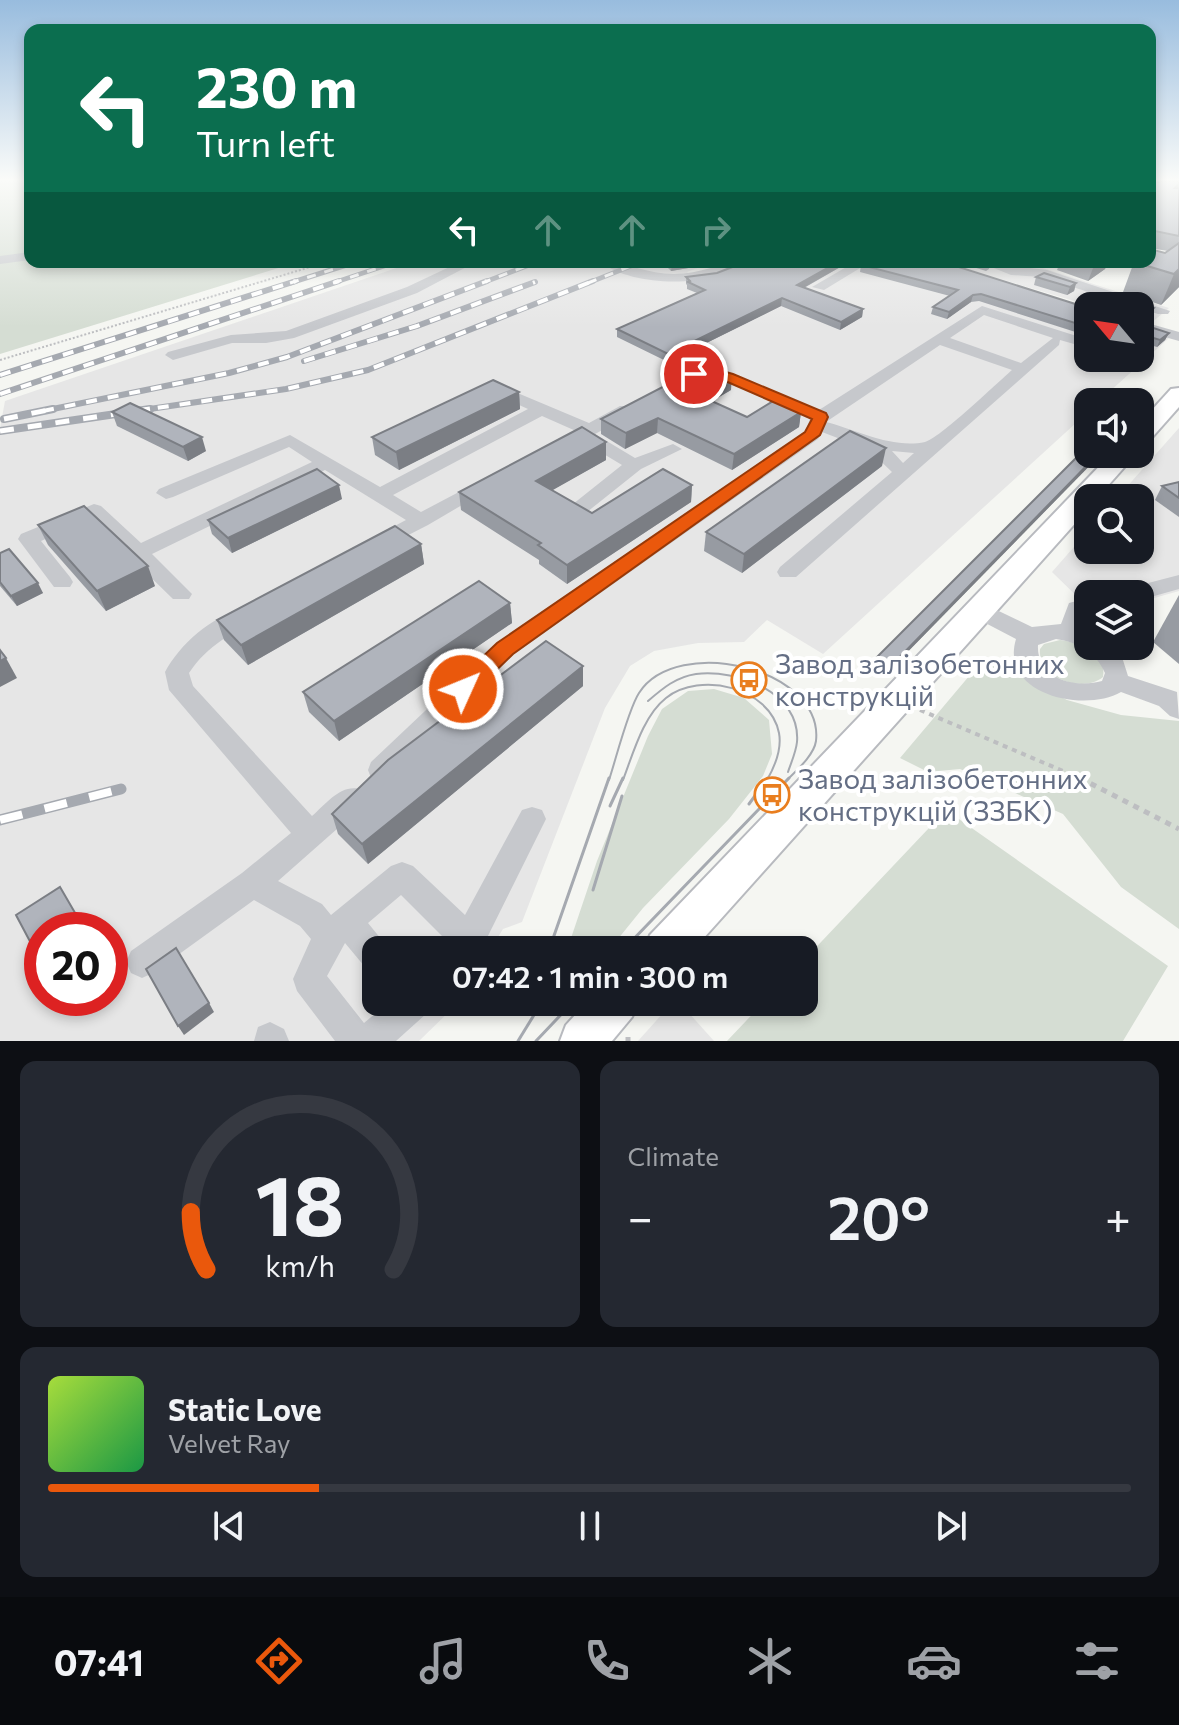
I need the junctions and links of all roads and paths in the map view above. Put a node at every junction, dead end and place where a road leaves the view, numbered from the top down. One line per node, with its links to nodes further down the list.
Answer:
1 (24, 257): 2 (street)
2 (0, 260)
3 (307, 268): 18 (path)
4 (458, 268): 17 (street)
5 (625, 268): 6 (street)
6 (726, 268)
7 (853, 268): 10 (street)
8 (984, 270): 9 (street); 11 (street)
9 (1013, 286)
10 (819, 287)
11 (1163, 311)
12 (1154, 329): 13 (street)
13 (1179, 337)
14 (938, 339): 15 (street); 19 (street); 25 (street)
15 (1074, 340)
16 (1054, 342): 19 (street)
17 (173, 355)
18 (0, 360)
19 (1021, 368): 29 (street)
20 (694, 374): 25 (street)
21 (481, 394): 24 (street)
22 (1179, 394): 26 (main road)
23 (642, 402): 27 (street)
24 (542, 409): 27 (street); 38 (street)
25 (818, 421): 28 (street); 58 (street)
26 (1154, 422)
27 (586, 432): 31 (street); 33 (street)
28 (873, 442): 29 (street); 35 (street)
29 (932, 447): 35 (street)
30 (673, 449): 33 (street)
31 (542, 456)
32 (326, 462): 37 (street); 38 (street); 41 (street)
33 (634, 465): 39 (street)
34 (1111, 468): 49 (main road)
35 (902, 474): 43 (street)
36 (501, 477): 40 (street)
37 (166, 493)
38 (379, 495): 40 (street)
39 (575, 512)
40 (421, 521): 42 (street)
41 (138, 553): 44 (street); 47 (street)
42 (355, 556)
43 (788, 572)
44 (62, 582)
45 (1179, 582): 46 (street)
46 (1154, 589)
47 (181, 594)
48 (262, 607): 58 (street)
49 (980, 610): 51 (street); 63 (main road)
50 (1074, 636): 51 (street)
51 (1031, 637): 53 (street)
52 (1110, 660): 53 (street)
53 (1116, 681): 54 (street)
54 (1179, 709)
55 (920, 710): 57 (path)
56 (532, 819): 62 (street)
57 (1179, 829)
58 (311, 835): 59 (street)
59 (253, 883): 60 (street); 65 (street)
60 (338, 929): 61 (street); 64 (street); 68 (street)
61 (457, 936)
62 (471, 936)
63 (678, 936)
64 (362, 946)
65 (142, 962)
66 (398, 1016): 69 (street)
67 (624, 1027): 70 (main road)
68 (356, 1041)
69 (370, 1041)
70 (582, 1041)

